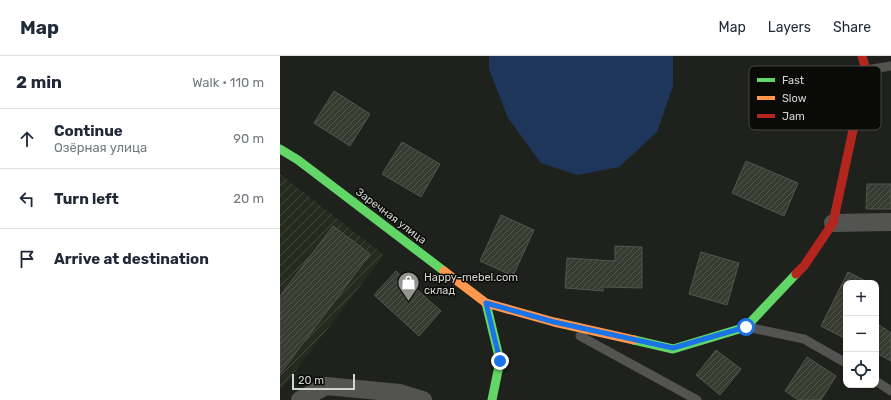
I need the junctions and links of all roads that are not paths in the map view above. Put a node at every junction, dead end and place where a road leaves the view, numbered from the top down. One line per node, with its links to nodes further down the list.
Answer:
1 (862, 56): 2 (street)
2 (865, 66)
3 (891, 66): 4 (lane)
4 (881, 68)
5 (853, 130): 8 (street)
6 (281, 152): 9 (street, Заречная улица)
7 (891, 222): 8 (street)
8 (833, 223): 11 (street)
9 (486, 303): 10 (street); 17 (street)
10 (554, 322): 11 (street); 18 (lane)
11 (746, 327): 12 (lane)
12 (843, 361)
13 (879, 383): 14 (lane)
14 (891, 391)
15 (300, 400): 16 (street)
16 (423, 400)
17 (492, 400)
18 (697, 400)

